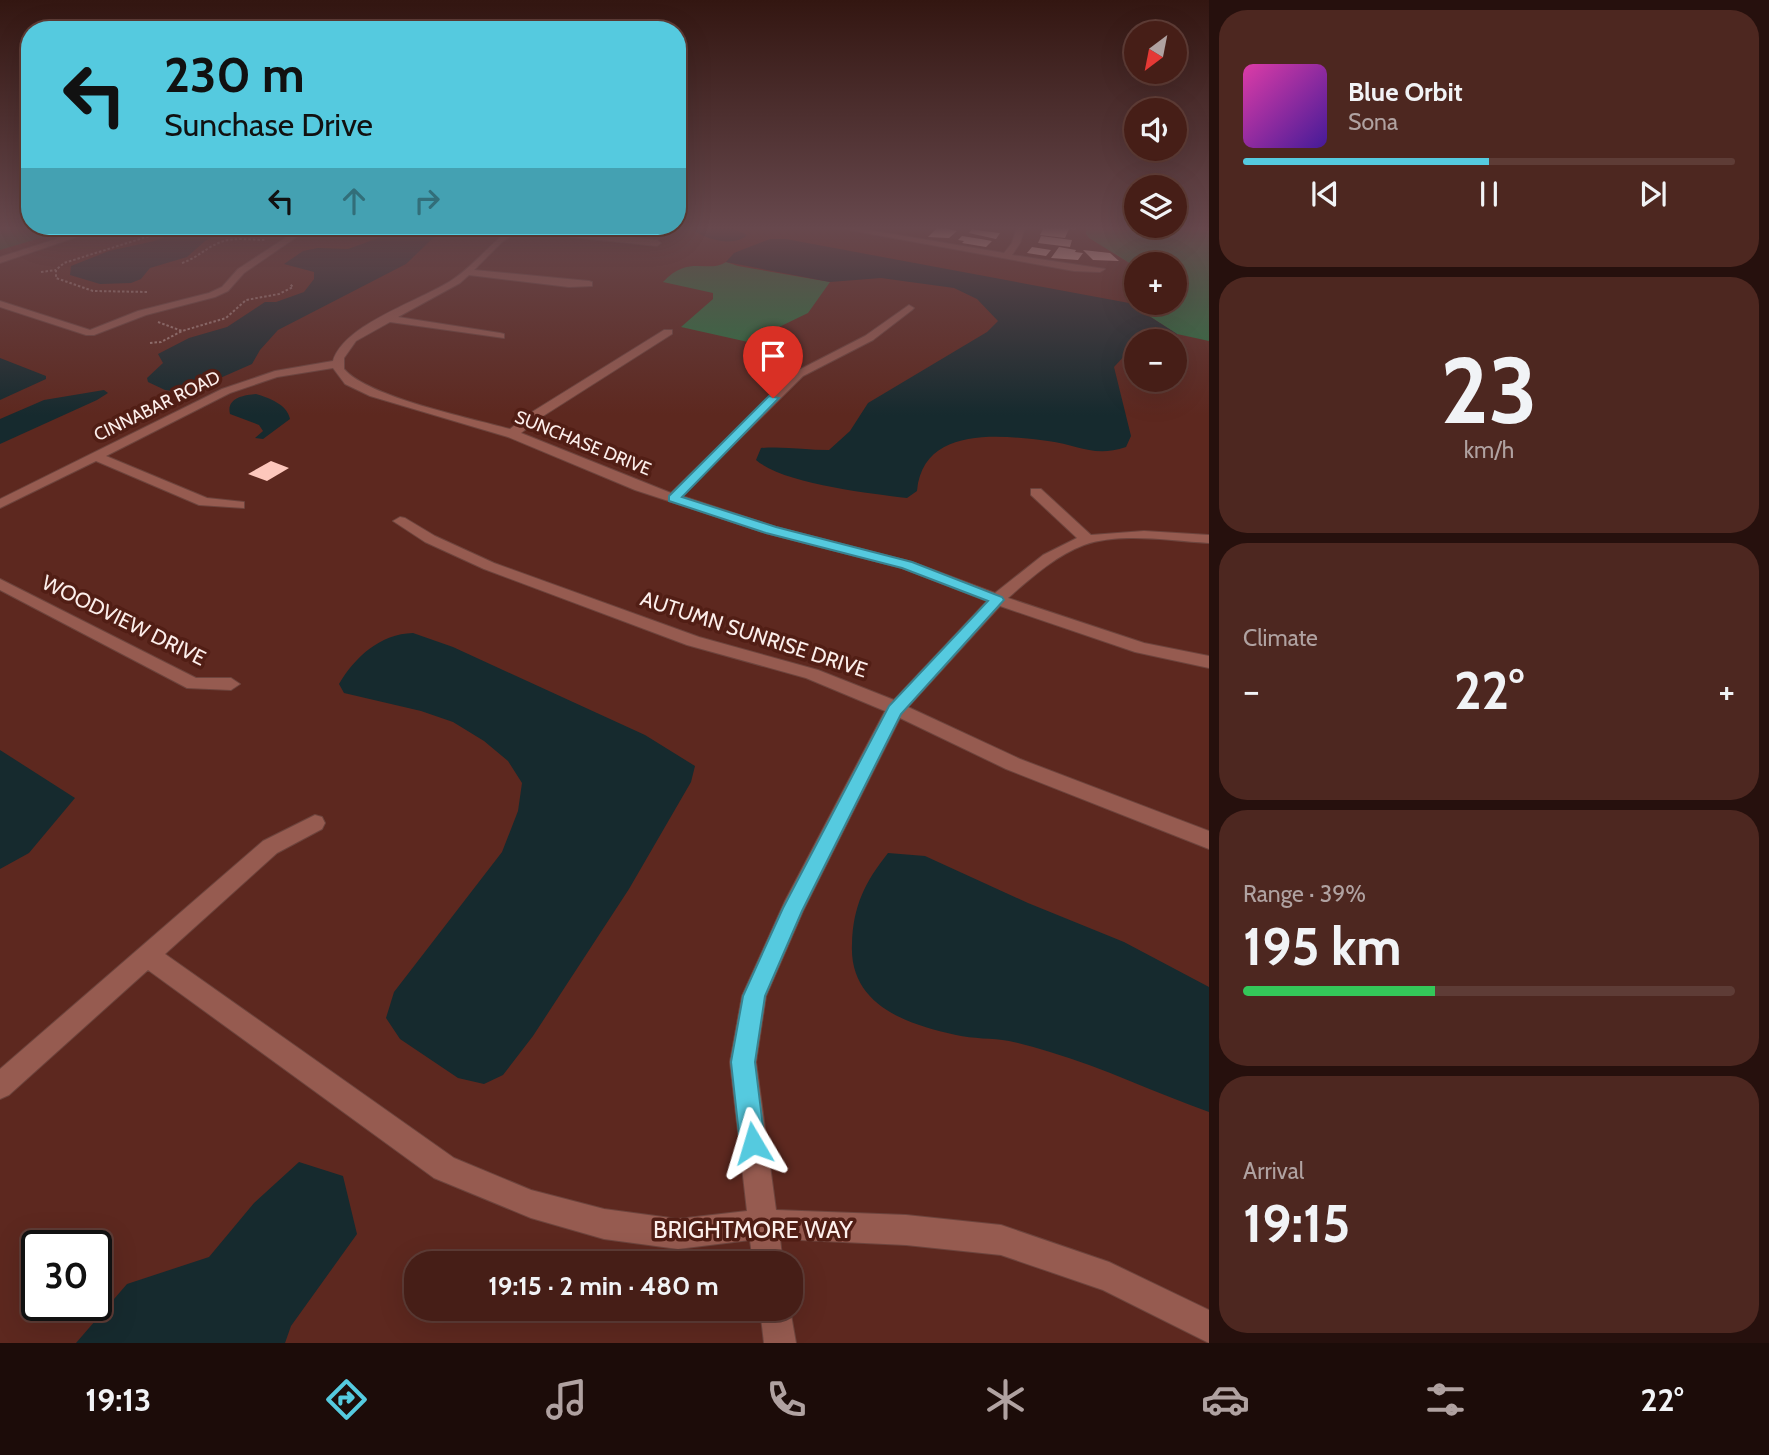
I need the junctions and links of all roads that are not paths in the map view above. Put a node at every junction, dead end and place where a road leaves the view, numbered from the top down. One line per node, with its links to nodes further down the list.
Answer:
1 (224, 290): 3 (street)
2 (439, 290): 5 (street)
3 (0, 304)
4 (909, 308): 12 (street)
5 (389, 319): 7 (street); 8 (street)
6 (667, 332): 9 (street)
7 (500, 336)
8 (338, 364): 9 (street, SUNCHASE DRIVE); 10 (street, CINNABAR ROAD)
9 (512, 434): 12 (street, SUNCHASE DRIVE)
10 (95, 456): 13 (street, CINNABAR ROAD); 14 (street)
11 (1036, 492): 17 (street)
12 (673, 498): 19 (street, SUNCHASE DRIVE)
13 (0, 504)
14 (239, 505)
15 (401, 521): 22 (street, AUTUMN SUNRISE DRIVE)
16 (1209, 539): 17 (street)
17 (1088, 540): 19 (street)
18 (0, 584): 21 (street, WOODVIEW DRIVE)
19 (997, 600): 20 (street, SUNCHASE DRIVE); 22 (street)
20 (1209, 662)
21 (230, 684)
22 (895, 710): 24 (street, AUTUMN SUNRISE DRIVE); 27 (street)
23 (315, 823): 25 (street)
24 (1209, 840)
25 (147, 955): 26 (street); 27 (street, BRIGHTMORE WAY)
26 (0, 1086)
27 (762, 1224): 28 (street); 30 (street, BRIGHTMORE WAY)
28 (766, 1251)
29 (777, 1321): 31 (street)
30 (1209, 1327)
31 (780, 1343)

